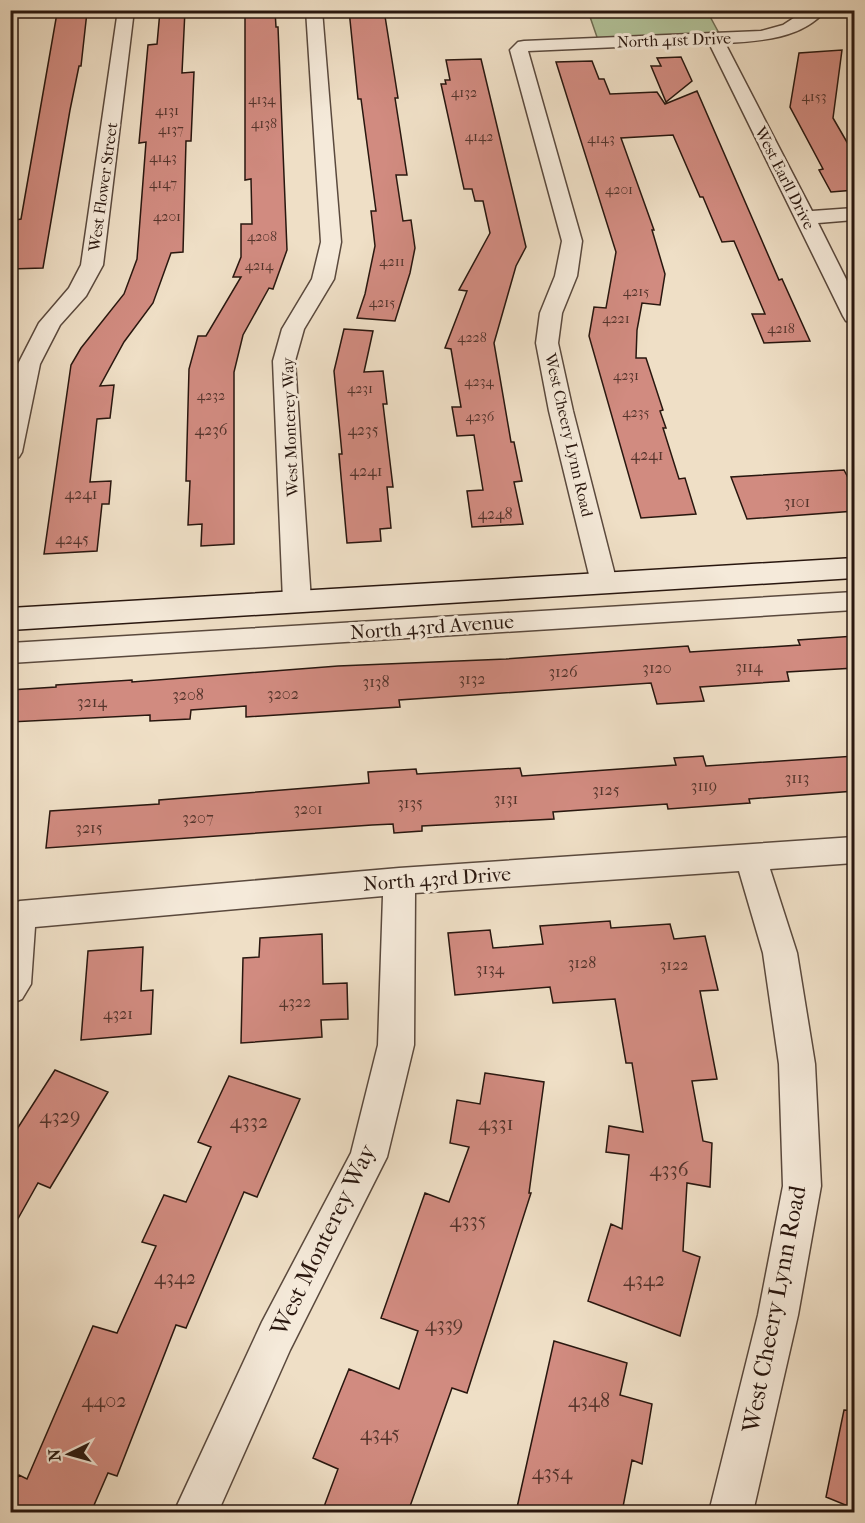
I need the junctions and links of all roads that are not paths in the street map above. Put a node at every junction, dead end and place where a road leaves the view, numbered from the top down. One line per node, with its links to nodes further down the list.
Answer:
1 (126, 10): 9 (street, West Flower Street)
2 (314, 10): 14 (street, West Monterey Way)
3 (818, 10): 4 (street, North 41st Drive)
4 (715, 39): 5 (street, North 41st Drive); 7 (street, West Earll Drive)
5 (524, 46): 12 (street, West Cheery Lynn Road)
6 (855, 214): 7 (street)
7 (805, 218): 8 (street, West Earll Drive)
8 (855, 316)
9 (16, 398): 10 (street, West Flower Street)
10 (10, 452)
11 (855, 568): 12 (main road, North 43rd Avenue)
12 (604, 583): 14 (main road, North 43rd Avenue)
13 (855, 601): 16 (street, North 43rd Avenue)
14 (297, 602): 15 (main road, North 43rd Avenue)
15 (10, 619)
16 (10, 653)
17 (855, 850): 18 (street, North 43rd Drive)
18 (751, 858): 19 (street, North 43rd Drive); 22 (street, West Cheery Lynn Road)
19 (399, 881): 20 (street, North 43rd Drive); 21 (street, West Monterey Way)
20 (10, 989)
21 (196, 1512)
22 (731, 1512)

